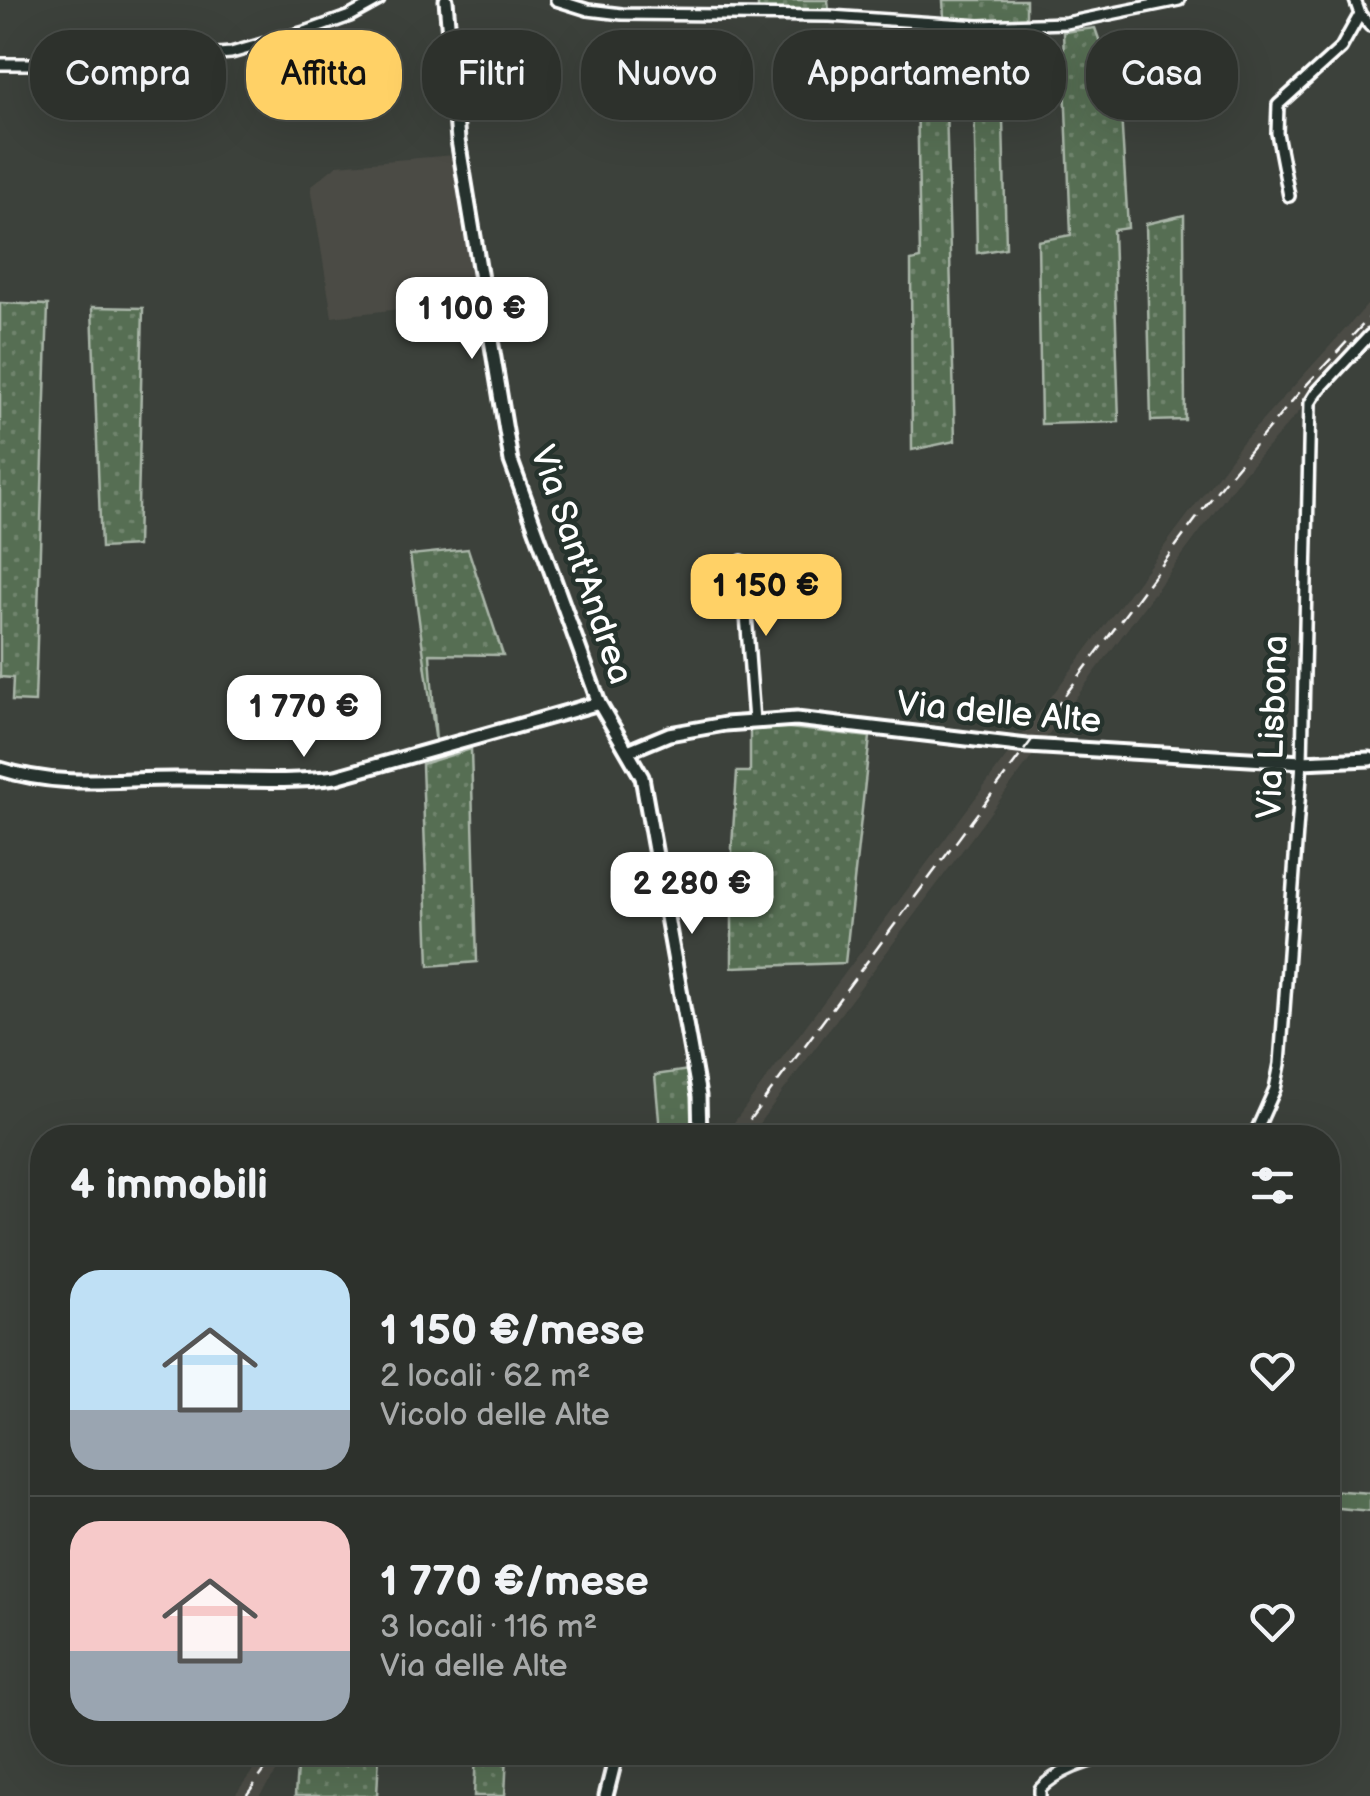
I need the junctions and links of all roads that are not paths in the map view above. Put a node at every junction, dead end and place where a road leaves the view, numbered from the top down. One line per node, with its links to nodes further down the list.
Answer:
1 (379, 0): 8 (street)
2 (446, 0): 12 (street, Via Sant'Andrea)
3 (556, 0): 4 (street)
4 (1180, 0)
5 (1355, 0): 6 (street)
6 (1360, 14): 7 (street); 9 (street)
7 (1370, 26)
8 (0, 64)
9 (1289, 196)
10 (1370, 334): 16 (street, Via Lisbona)
11 (742, 561): 13 (street)
12 (599, 704): 14 (street, Via Sant'Andrea); 17 (street)
13 (754, 721): 14 (street, Via delle Alte); 16 (street, Via delle Alte)
14 (628, 751): 18 (street, Via Sant'Andrea)
15 (1370, 759): 16 (street, Via delle Alte)
16 (1302, 762): 19 (street, Via Lisbona)
17 (0, 769)
18 (700, 1125)
19 (1259, 1125)
20 (614, 1765): 22 (street)
21 (1085, 1765): 23 (street)
22 (606, 1796)
23 (1040, 1796)

